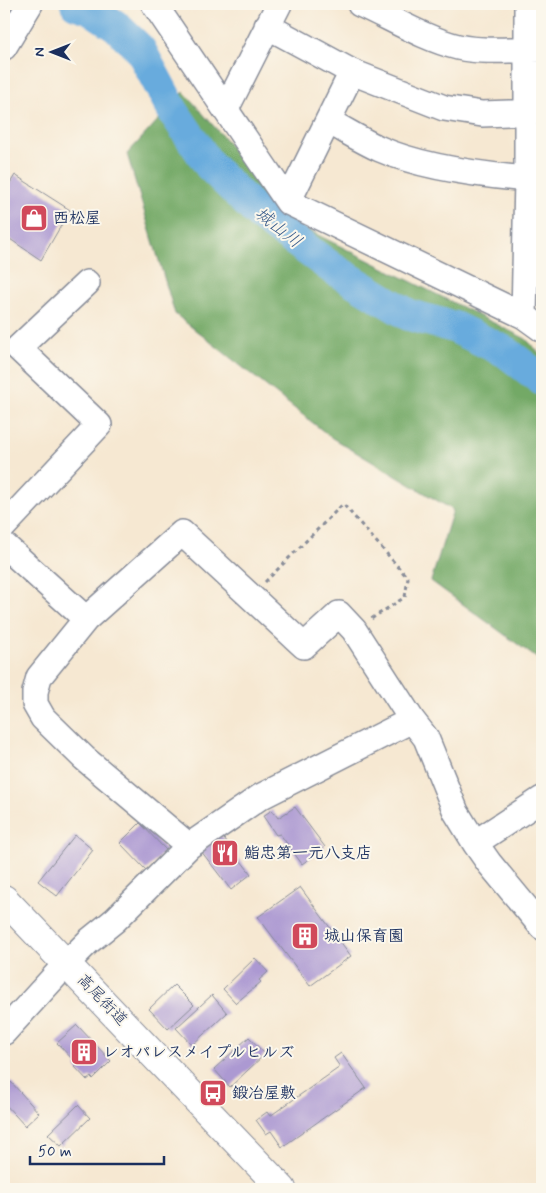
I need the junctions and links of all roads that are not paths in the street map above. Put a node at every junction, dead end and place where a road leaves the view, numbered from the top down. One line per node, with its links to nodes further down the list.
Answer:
1 (154, 4): 10 (street)
2 (278, 4): 6 (street)
3 (360, 4): 8 (street)
4 (527, 4): 8 (street)
5 (28, 8): 7 (street)
6 (267, 26): 9 (street); 10 (street)
7 (4, 47)
8 (535, 49): 11 (street)
9 (352, 72): 11 (street); 12 (street)
10 (226, 110): 14 (street)
11 (534, 112): 13 (street)
12 (328, 121): 13 (street); 14 (street)
13 (527, 179): 16 (street)
14 (288, 202): 16 (street)
15 (87, 283): 17 (street)
16 (533, 322)
17 (4, 526)
18 (4, 545): 19 (street)
19 (86, 619): 20 (street); 23 (street)
20 (412, 720): 22 (street); 23 (street)
21 (542, 799): 22 (street)
22 (474, 843): 25 (street)
23 (189, 846): 26 (street)
24 (4, 899): 26 (main road, 高尾街道)
25 (542, 927)
26 (67, 963): 27 (street); 28 (main road, 高尾街道)
27 (4, 1032)
28 (282, 1189)

